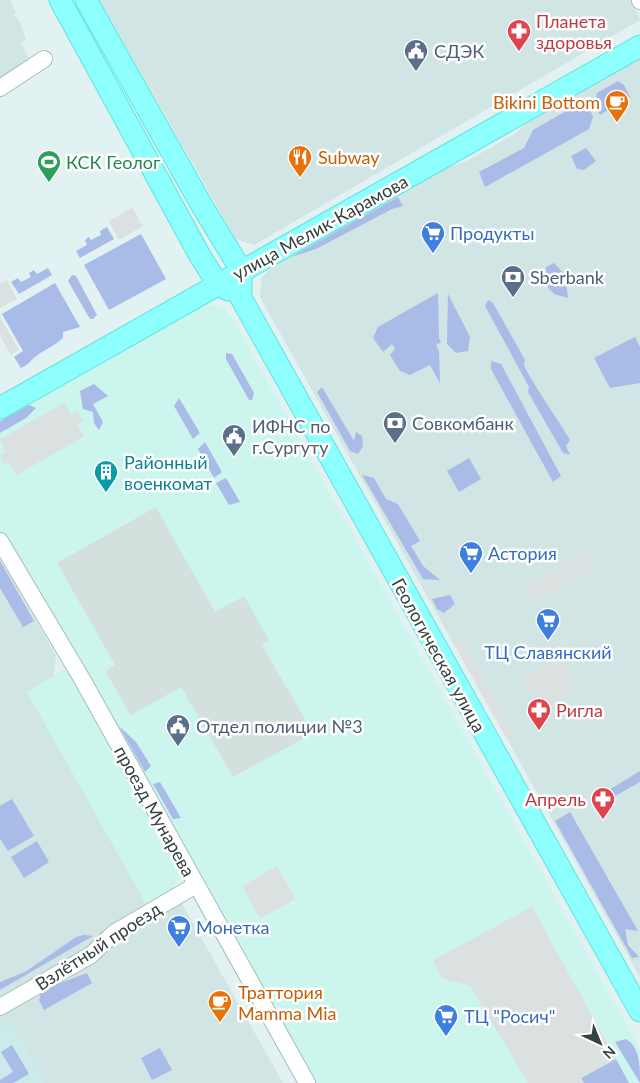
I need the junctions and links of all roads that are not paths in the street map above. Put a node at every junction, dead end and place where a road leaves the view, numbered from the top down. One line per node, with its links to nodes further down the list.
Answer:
1 (60, 0): 7 (main road)
2 (86, 0): 6 (main road)
3 (640, 46): 6 (main road, улица Мелик-Карамова)
4 (44, 59): 5 (street)
5 (0, 88)
6 (241, 270): 7 (main road, улица Мелик-Карамова); 8 (main road, Геологическая улица)
7 (218, 284): 8 (main road, Геологическая улица); 9 (main road, улица Мелик-Карамова)
8 (241, 298): 13 (main road, Геологическая улица)
9 (0, 408)
10 (0, 541): 11 (street, проезд Мунарева)
11 (196, 885): 12 (street, Взлётный проезд); 14 (street, проезд Мунарева)
12 (0, 1007)
13 (640, 1011)
14 (307, 1083)

